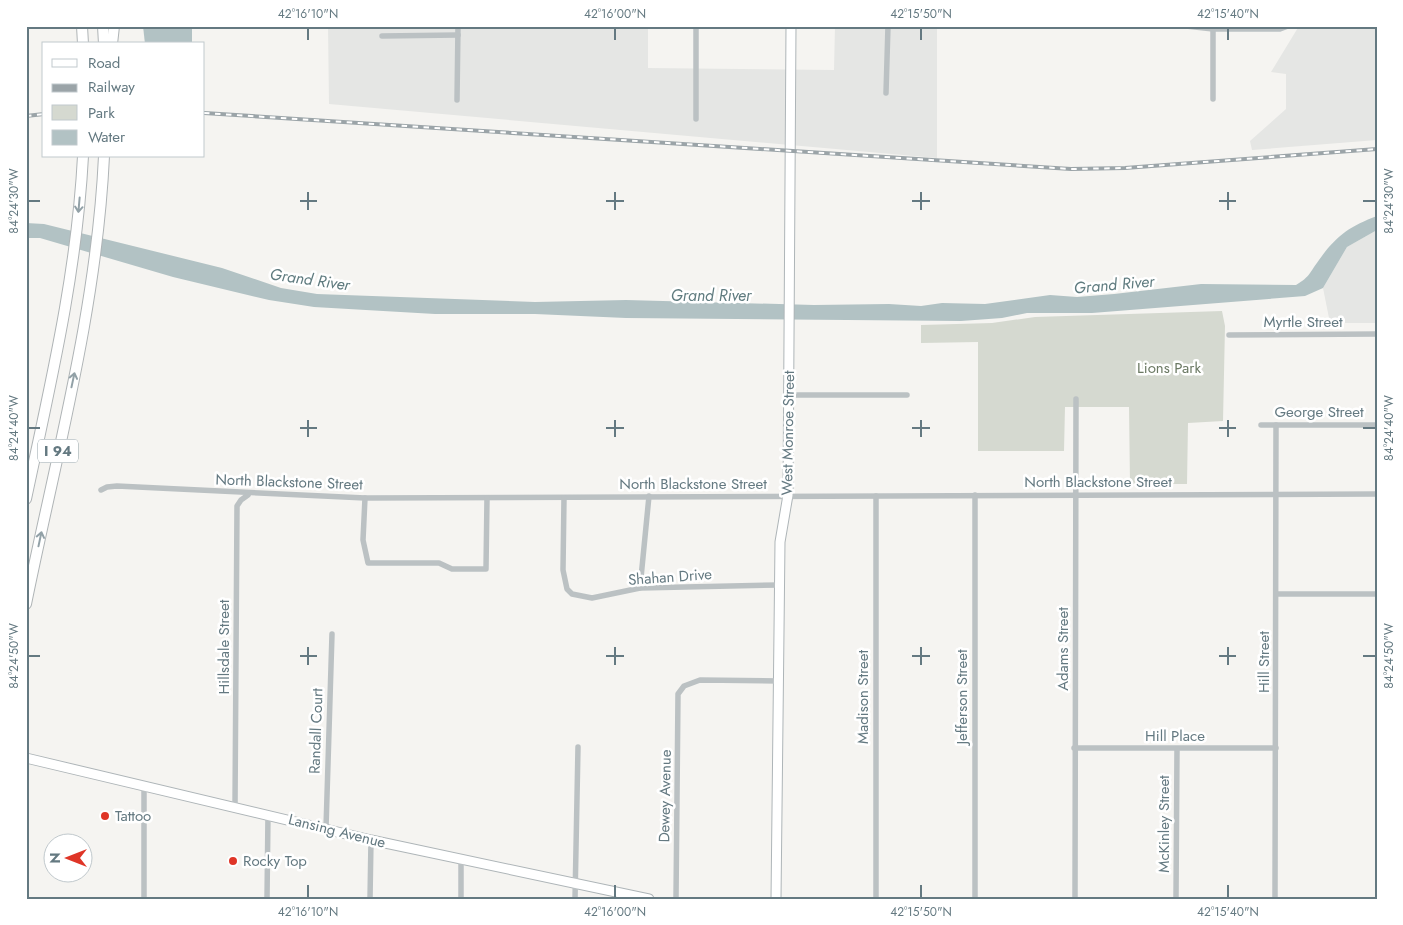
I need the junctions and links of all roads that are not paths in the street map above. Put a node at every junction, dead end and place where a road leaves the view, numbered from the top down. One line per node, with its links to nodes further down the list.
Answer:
1 (82, 26): 13 (highway)
2 (103, 26): 14 (highway)
3 (114, 26): 15 (highway)
4 (458, 26): 11 (street)
5 (696, 26): 19 (street)
6 (791, 26): 24 (street, West Monroe Street)
7 (888, 26): 16 (street)
8 (1186, 26): 10 (street)
9 (1288, 26): 10 (street)
10 (1214, 29): 17 (street)
11 (458, 35): 12 (street); 18 (street)
12 (382, 36)
13 (83, 42)
14 (104, 42)
15 (112, 42)
16 (886, 93)
17 (1213, 99)
18 (457, 100)
19 (696, 119)
20 (83, 158): 42 (highway, I 94, one-way to 42)
21 (104, 158): 47 (highway, I 94, one-way to 21)
22 (1377, 334): 23 (street, Myrtle Street)
23 (1230, 335)
24 (789, 395): 25 (street); 36 (street, West Monroe Street)
25 (906, 395)
26 (1076, 399): 38 (street, Adams Street)
27 (1261, 425): 28 (street, George Street)
28 (1276, 425): 29 (street, George Street); 34 (street, Hill Street)
29 (1377, 425)
30 (101, 490): 31 (street, North Blackstone Street)
31 (250, 494): 39 (street, North Blackstone Street); 56 (street, Hillsdale Street)
32 (1377, 494): 34 (street, North Blackstone Street)
33 (975, 495): 37 (street, North Blackstone Street); 38 (street, North Blackstone Street); 71 (street, Jefferson Street)
34 (1276, 495): 38 (street, North Blackstone Street); 45 (street, Hill Street)
35 (649, 496): 36 (street, North Blackstone Street); 41 (street, North Blackstone Street); 44 (street)
36 (788, 496): 37 (street, North Blackstone Street); 43 (street, West Monroe Street)
37 (876, 496): 70 (street, Madison Street)
38 (1075, 496): 51 (street, Adams Street)
39 (365, 498): 40 (street, North Blackstone Street); 40 (street)
40 (487, 498): 41 (street, North Blackstone Street)
41 (564, 498): 44 (street, Shahan Drive)
42 (26, 499)
43 (780, 584): 44 (street, Shahan Drive); 49 (street, West Monroe Street)
44 (640, 588)
45 (1276, 594): 46 (street); 52 (street, Hill Street)
46 (1377, 594)
47 (26, 604)
48 (332, 634): 58 (street, Randall Court)
49 (778, 681): 68 (street, Dewey Avenue); 69 (street, West Monroe Street)
50 (578, 747): 61 (street)
51 (1074, 748): 53 (street, Hill Place); 72 (street, Adams Street)
52 (1276, 748): 53 (street, Hill Place); 74 (street, Hill Street)
53 (1177, 749): 73 (street, McKinley Street)
54 (26, 758): 55 (street, Lansing Avenue)
55 (144, 785): 56 (street, Lansing Avenue); 62 (street)
56 (235, 807): 57 (street, Lansing Avenue)
57 (268, 814): 58 (street, Lansing Avenue); 63 (street)
58 (326, 828): 59 (street, Lansing Avenue)
59 (371, 840): 60 (street, Lansing Avenue); 64 (street)
60 (461, 860): 61 (street, Lansing Avenue); 65 (street)
61 (575, 882): 66 (street); 67 (street, Lansing Avenue)
62 (144, 899)
63 (267, 899)
64 (370, 899)
65 (461, 899)
66 (575, 899)
67 (649, 899)
68 (676, 899)
69 (776, 899)
70 (876, 899)
71 (975, 899)
72 (1075, 899)
73 (1176, 899)
74 (1275, 899)

